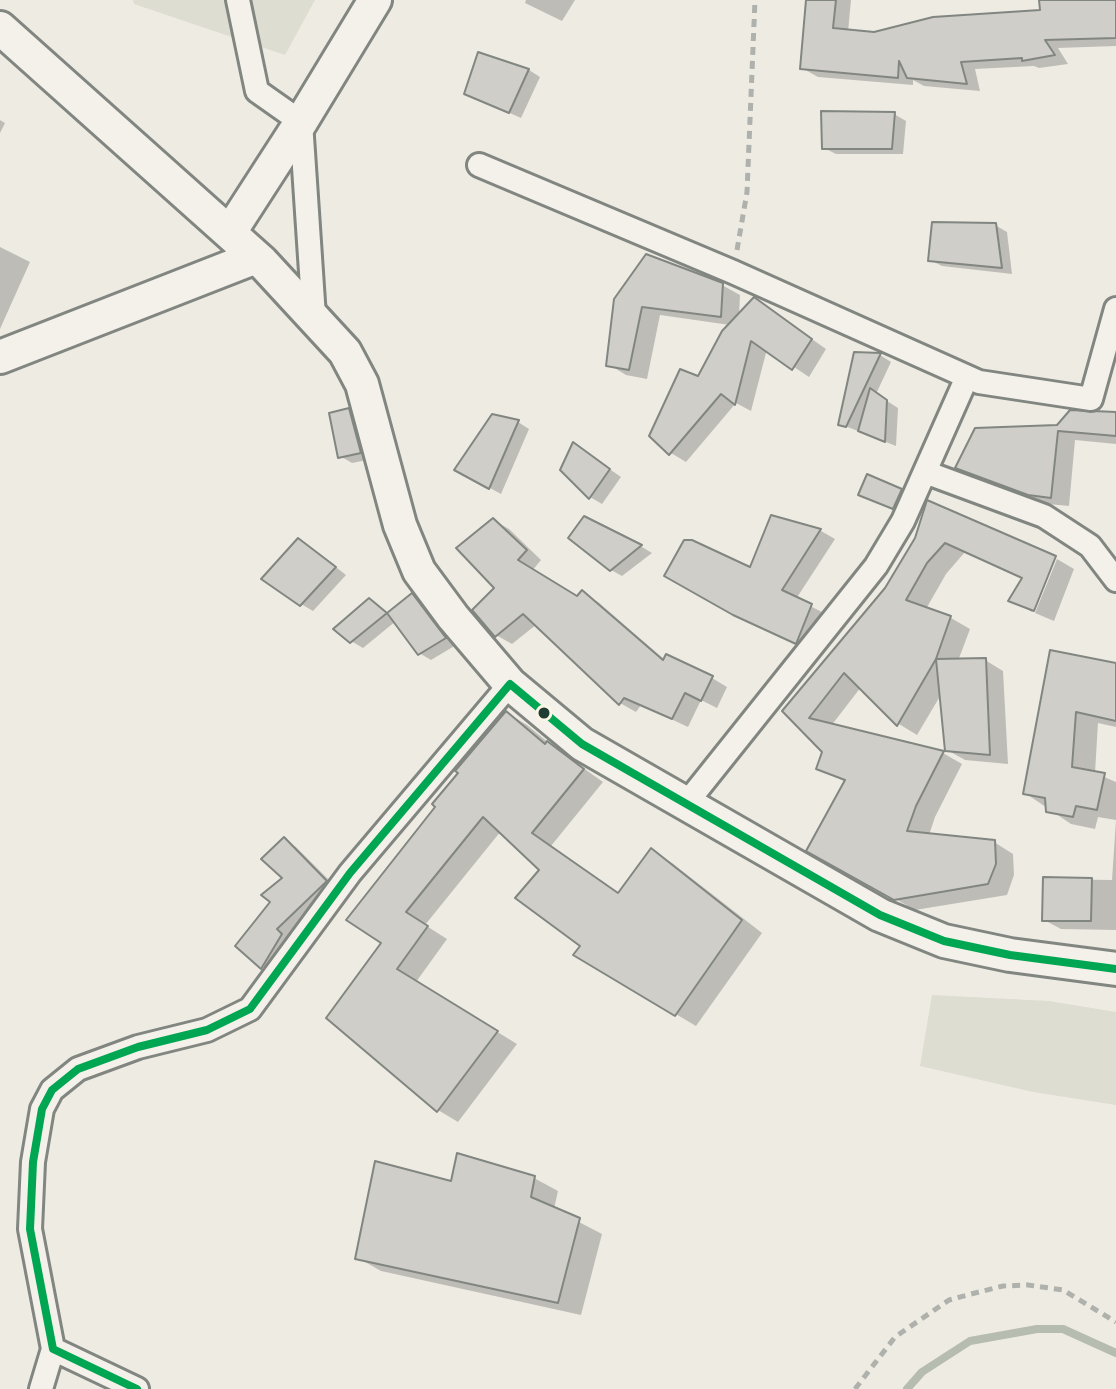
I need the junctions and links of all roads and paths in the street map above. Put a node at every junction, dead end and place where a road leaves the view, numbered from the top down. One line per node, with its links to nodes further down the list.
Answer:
1 (238, 0): 5 (street)
2 (375, 0): 5 (street)
3 (755, 0): 9 (path)
4 (0, 28): 7 (street)
5 (301, 122): 7 (street); 11 (street)
6 (479, 165): 9 (street)
7 (230, 232): 8 (street)
8 (256, 257): 11 (street); 12 (street)
9 (733, 272): 13 (street)
10 (1116, 309): 13 (street)
11 (314, 317): 16 (street)
12 (0, 357)
13 (967, 377): 14 (street)
14 (925, 472): 15 (street); 17 (street)
15 (1116, 580)
16 (510, 684): 17 (street); 20 (street)
17 (685, 805): 18 (street)
18 (1116, 969)
19 (1116, 1322): 23 (path)
20 (53, 1349): 21 (street); 22 (street)
21 (41, 1389)
22 (137, 1389)
23 (855, 1389)

